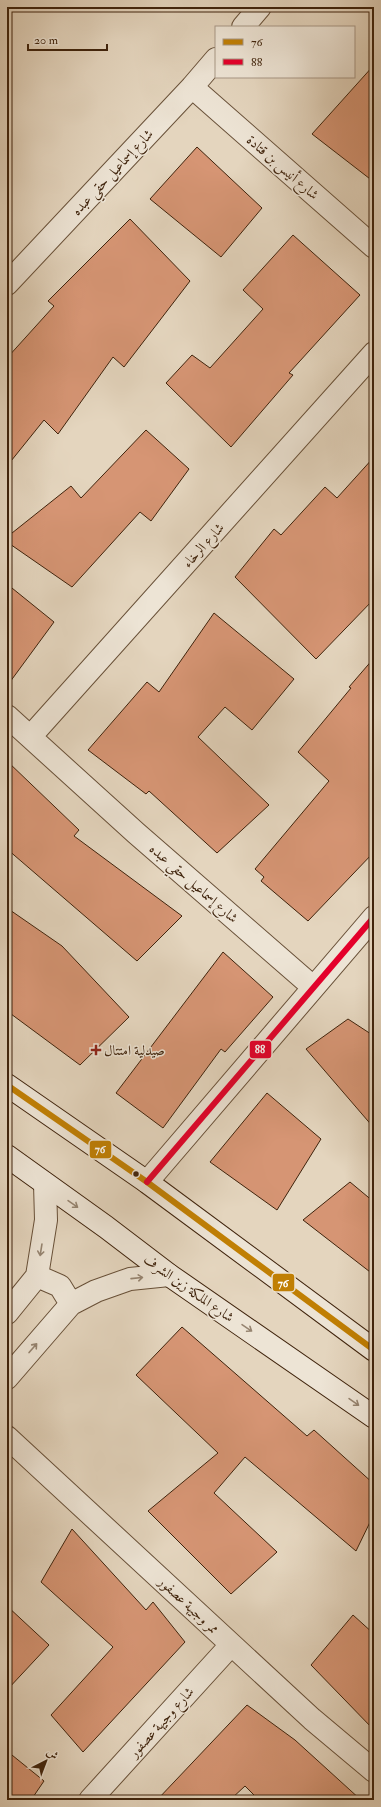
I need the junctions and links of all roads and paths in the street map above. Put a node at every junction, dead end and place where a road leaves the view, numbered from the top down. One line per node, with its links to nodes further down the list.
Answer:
1 (260, 7): 2 (street)
2 (244, 26)
3 (215, 60): 4 (street, شارع إسماعيل حقي عبده)
4 (192, 87): 5 (street, شارع أنيس بن قتادة); 6 (street, شارع إسماعيل حقي عبده)
5 (374, 248)
6 (7, 284)
7 (374, 353): 9 (street, شارع الرخاء)
8 (7, 716): 9 (street, شارع إسماعيل حقي عبده)
9 (31, 736): 11 (street, شارع إسماعيل حقي عبده)
10 (374, 917): 11 (street)
11 (313, 987): 14 (street)
12 (7, 1085): 14 (street)
13 (7, 1156): 15 (street, شارع الملكة زين الشرف)
14 (147, 1182): 20 (street)
15 (45, 1184): 16 (street, شارع الملكة زين الشرف, one-way to 16); 17 (street, one-way to 17)
16 (169, 1275): 18 (street, one-way to 16); 22 (street, شارع الملكة زين الشرف, one-way to 22)
17 (37, 1276): 18 (street); 19 (street)
18 (71, 1304): 21 (street, one-way to 18)
19 (7, 1313)
20 (374, 1350)
21 (7, 1378)
22 (374, 1417)
23 (7, 1437): 24 (street, ممر وجيهة عصفور)
24 (231, 1645): 25 (street, ممر وجيهة عصفور); 26 (street, شارع وجيهة عصفور)
25 (374, 1771)
26 (90, 1800)

